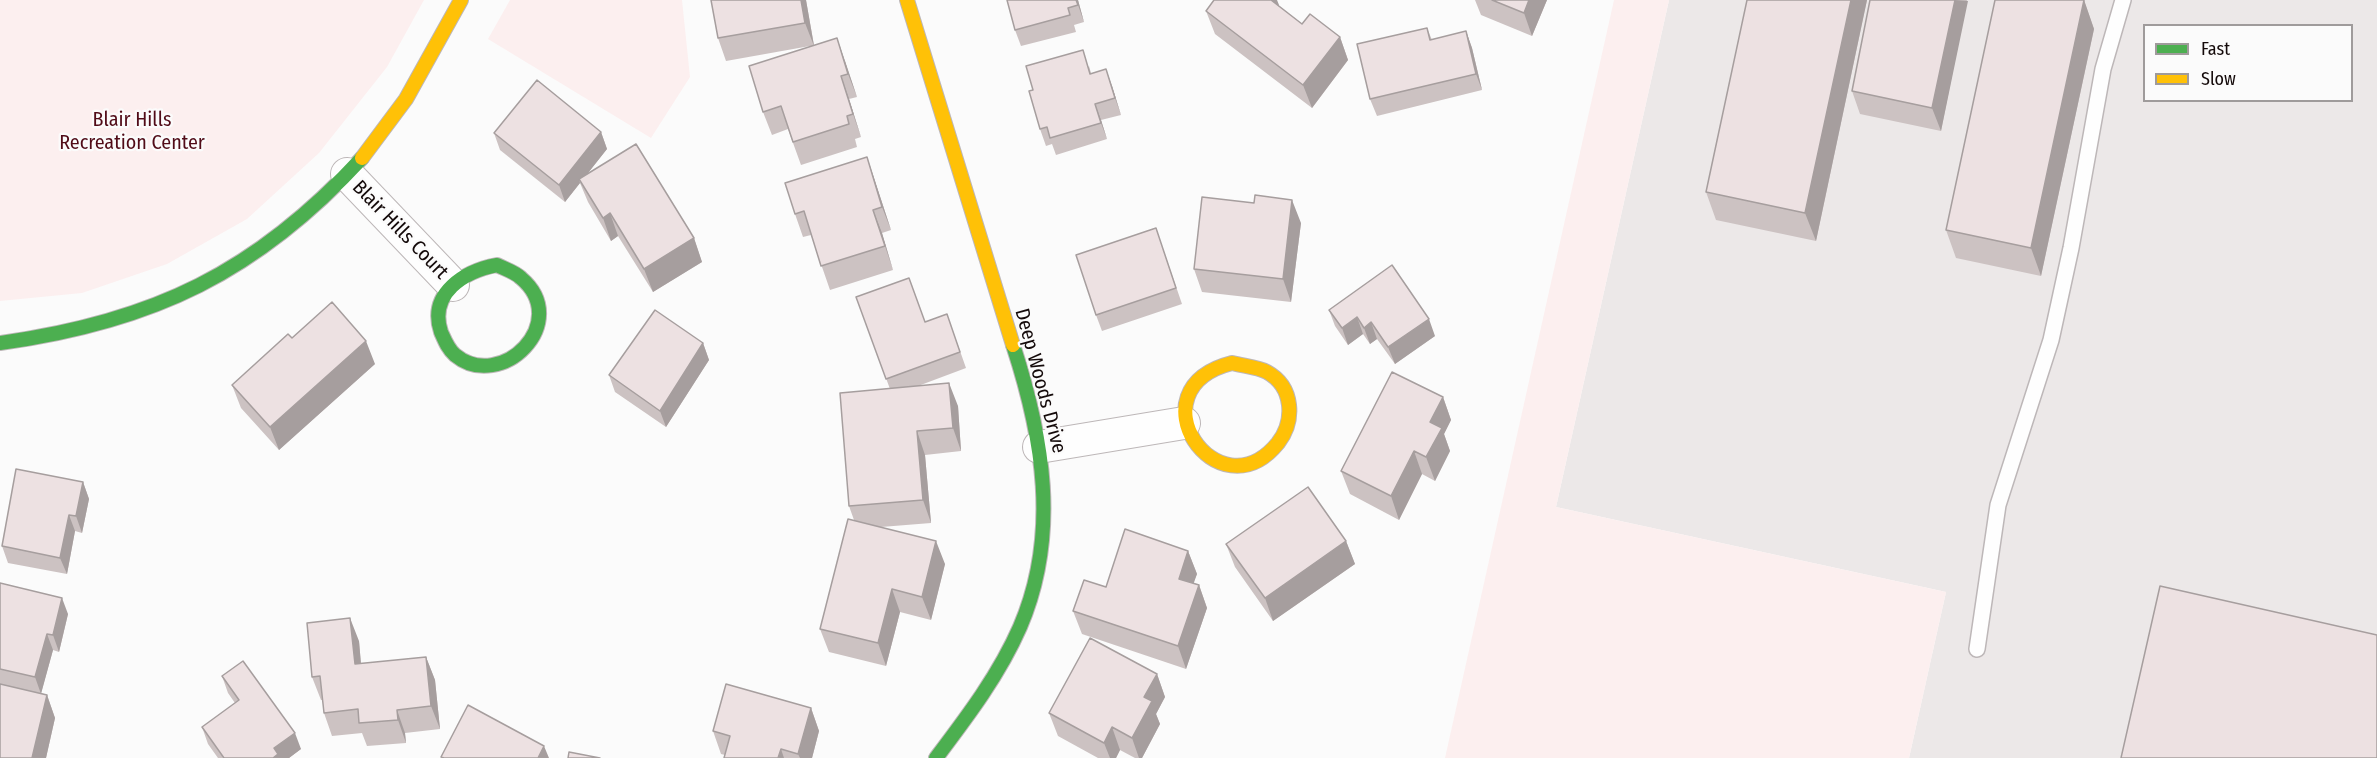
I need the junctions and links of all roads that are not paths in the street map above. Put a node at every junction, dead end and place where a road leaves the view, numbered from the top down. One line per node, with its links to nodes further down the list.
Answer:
1 (461, 0): 4 (street)
2 (907, 0): 8 (street, Deep Woods Drive)
3 (2123, 0): 9 (lane)
4 (347, 174): 5 (street, Blair Hills Court); 6 (street)
5 (453, 285): 5 (street, Blair Hills Court)
6 (0, 343)
7 (1184, 423): 7 (street); 8 (street)
8 (1039, 447): 10 (street, Deep Woods Drive)
9 (1977, 649)
10 (936, 758)

